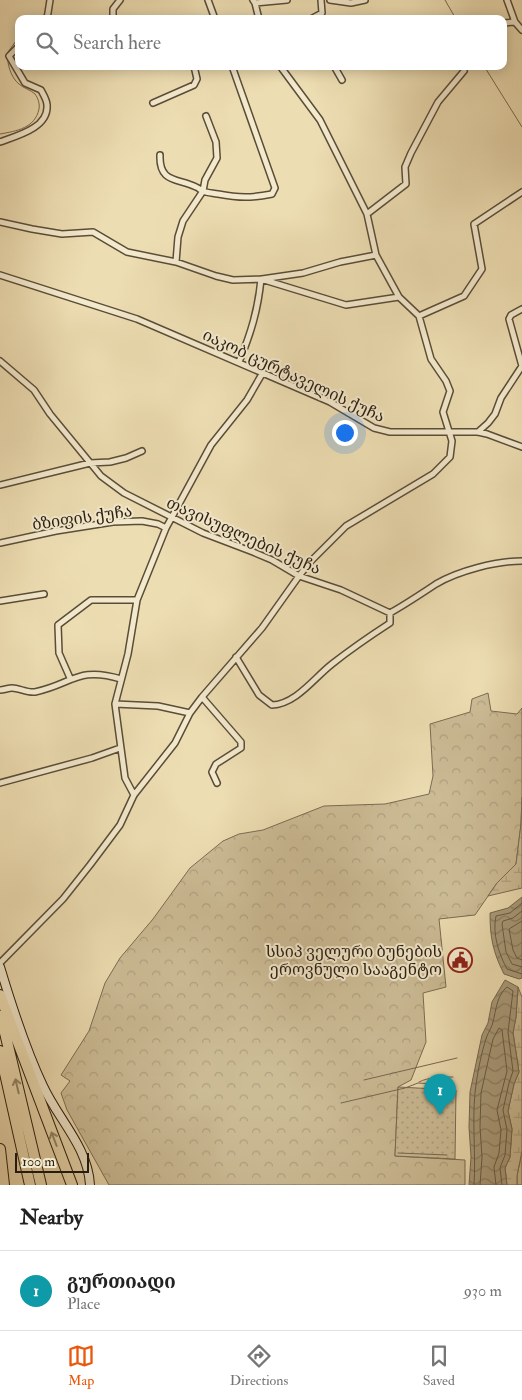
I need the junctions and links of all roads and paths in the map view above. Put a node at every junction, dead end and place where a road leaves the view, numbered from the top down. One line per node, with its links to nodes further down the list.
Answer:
1 (50, 0): 10 (street)
2 (120, 0): 11 (street)
3 (208, 0): 12 (street)
4 (287, 0): 9 (street)
5 (321, 0): 14 (street)
6 (330, 0): 7 (street)
7 (365, 0)
8 (507, 0): 15 (street)
9 (254, 2): 13 (street)
10 (48, 15)
11 (113, 15)
12 (214, 15)
13 (258, 15)
14 (318, 15)
15 (515, 22): 16 (street); 17 (street)
16 (507, 23)
17 (522, 30)
18 (15, 50): 19 (street)
19 (15, 65)
20 (18, 70): 29 (street)
21 (195, 70): 27 (street)
22 (233, 70): 31 (street)
23 (283, 70): 33 (street)
24 (336, 70): 26 (street)
25 (462, 70): 33 (street)
26 (342, 80)
27 (152, 103)
28 (206, 116): 31 (street)
29 (0, 142)
30 (160, 155): 31 (street)
31 (202, 191): 36 (street)
32 (522, 192): 41 (street)
33 (367, 214): 35 (street)
34 (0, 222): 36 (street)
35 (376, 255): 38 (street); 39 (street)
36 (176, 262): 38 (street)
37 (0, 275): 43 (street, იაკობ ცურტაველის ქუჩა)
38 (261, 279): 39 (street); 43 (street)
39 (399, 297): 41 (street)
40 (522, 309): 44 (street)
41 (419, 316): 46 (street)
42 (0, 361): 50 (street, თავისუფლების ქუჩა)
43 (239, 362): 45 (street, იაკობ ცურტაველის ქუჩა)
44 (522, 366): 47 (street)
45 (262, 374): 46 (street, იაკობ ცურტაველის ქუჩა); 52 (street)
46 (449, 432): 47 (street, იაკობ ცურტაველის ქუჩა); 56 (street)
47 (478, 432): 48 (street)
48 (522, 447)
49 (142, 451): 50 (street)
50 (90, 463): 51 (street); 52 (street, თავისუფლების ქუჩა)
51 (0, 485)
52 (173, 518): 53 (street); 56 (street, თავისუფლების ქუჩა)
53 (166, 528): 54 (street, ბზიფის ქუჩა); 58 (street)
54 (0, 543)
55 (522, 561): 60 (street)
56 (299, 576): 60 (street, თავისუფლების ქუჩა); 61 (street)
57 (44, 594): 59 (street)
58 (137, 600): 62 (street); 63 (street)
59 (0, 602)
60 (390, 613): 61 (street)
61 (236, 657): 65 (street)
62 (70, 678): 63 (street); 64 (street)
63 (121, 679): 66 (street)
64 (0, 690)
65 (202, 696): 67 (street); 70 (street)
66 (115, 704): 67 (street); 68 (street)
67 (190, 713): 71 (street)
68 (120, 748): 69 (street); 71 (street)
69 (0, 783)
70 (217, 783)
71 (134, 795): 72 (street)
72 (0, 965): 77 (street)
73 (0, 995): 81 (highway, one-way to 73)
74 (0, 1012): 80 (highway, one-way to 74)
75 (0, 1051): 79 (highway)
76 (0, 1149): 78 (highway)
77 (90, 1184)
78 (4, 1185)
79 (30, 1185)
80 (40, 1185)
81 (72, 1185)

